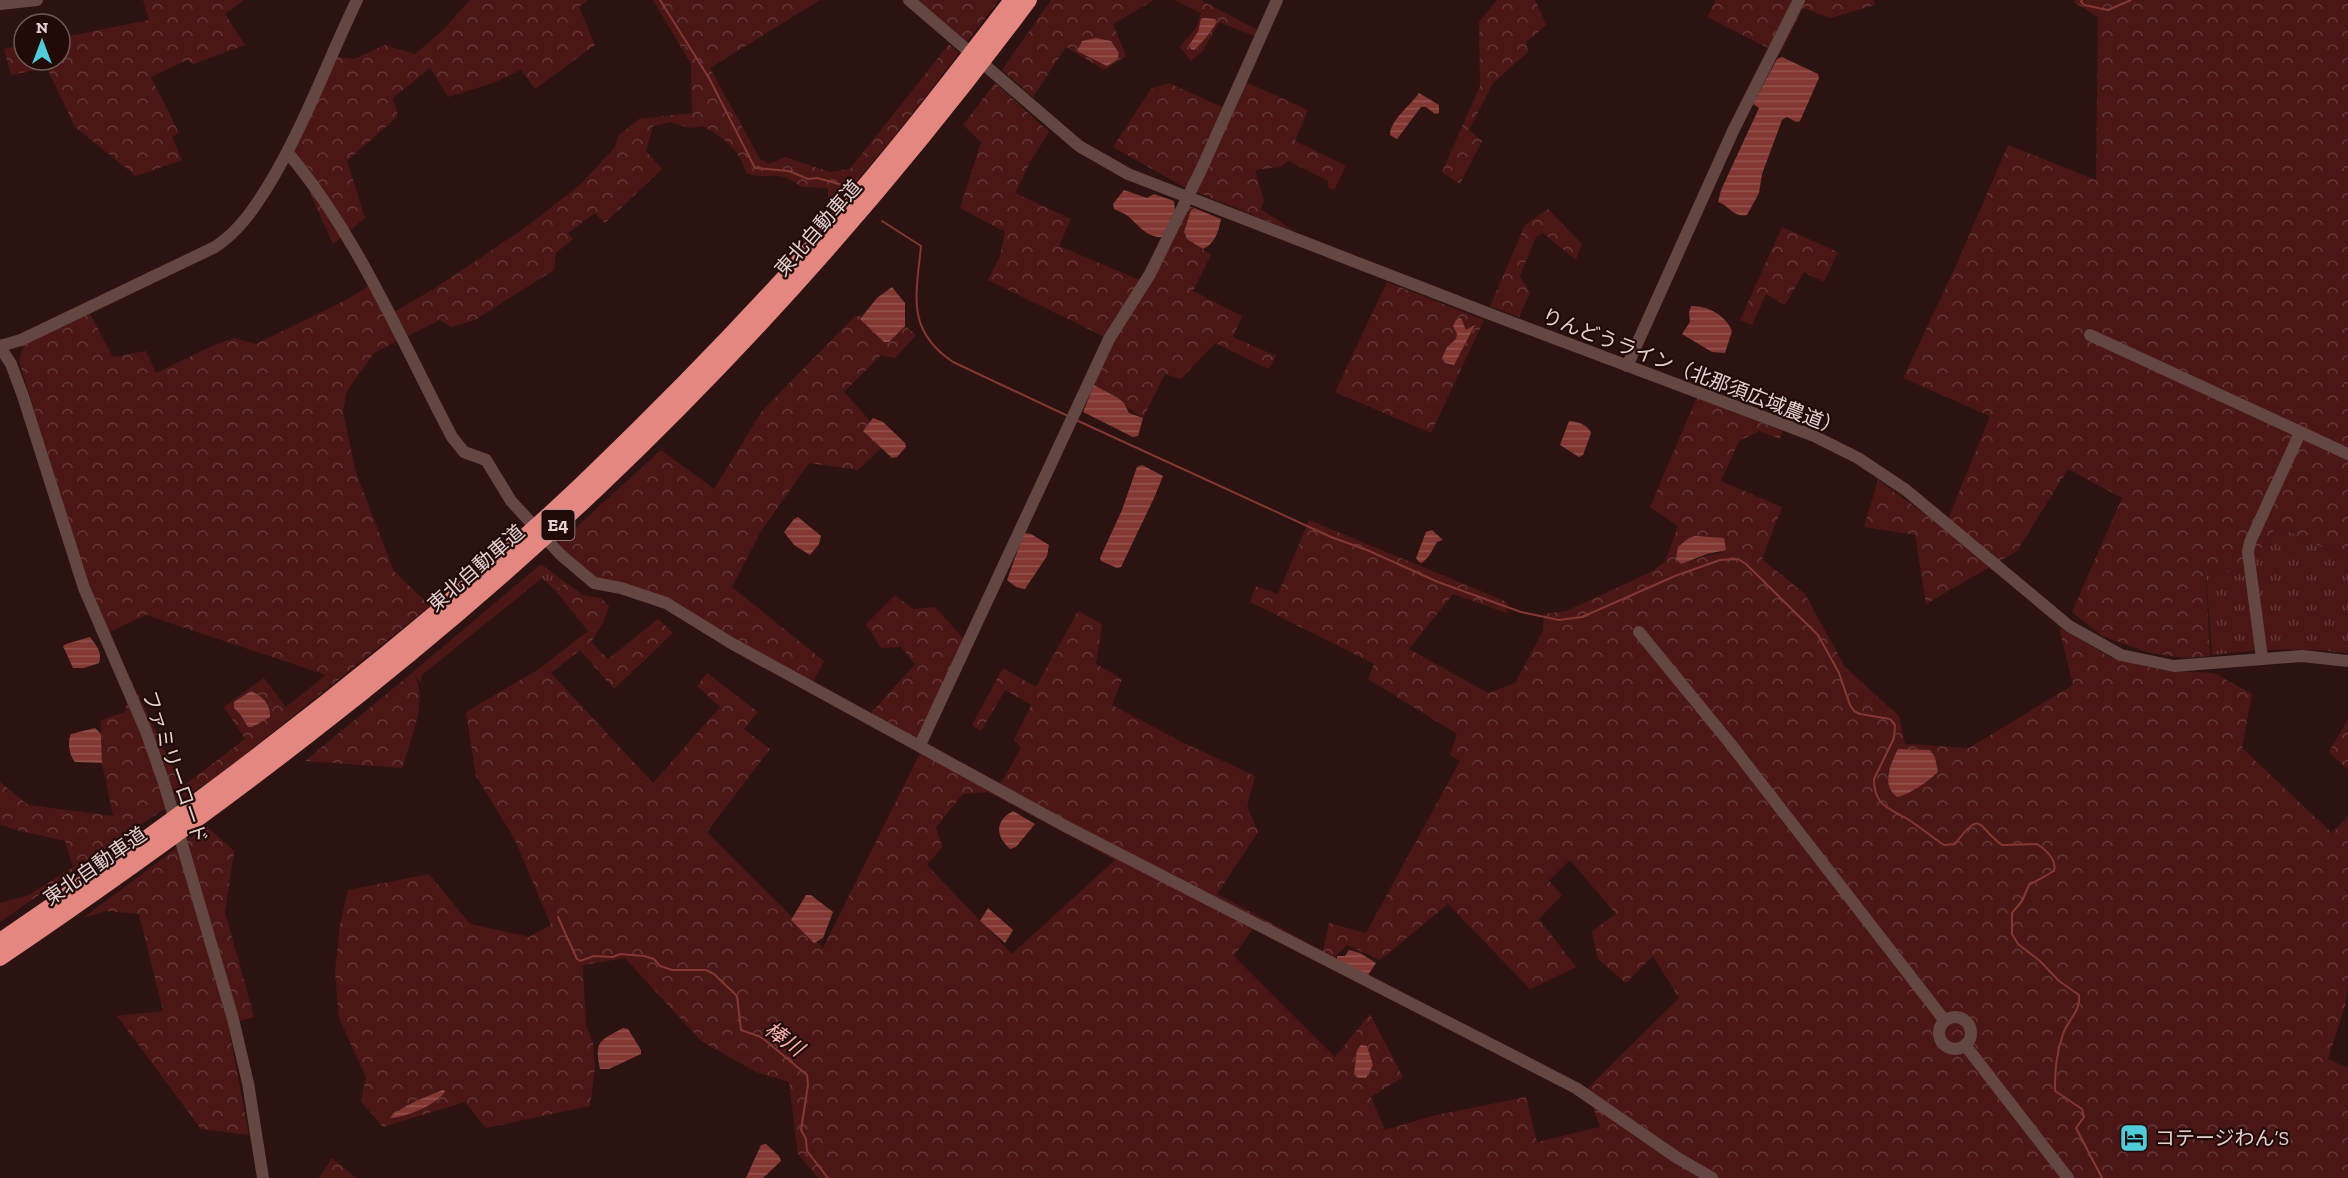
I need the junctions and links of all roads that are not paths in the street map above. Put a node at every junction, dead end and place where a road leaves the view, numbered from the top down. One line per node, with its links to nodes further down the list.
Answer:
1 (37, 0): 8 (street)
2 (357, 0): 9 (street)
3 (910, 0): 10 (street, りんどうライン（北那須広域農道）)
4 (1012, 0): 20 (highway, 東北自動車道 / E4)
5 (1029, 0): 21 (highway, 東北自動車道 / E4)
6 (1278, 0): 10 (street)
7 (1799, 0): 13 (street)
8 (0, 4)
9 (288, 153): 12 (street); 19 (street)
10 (1187, 197): 13 (street, りんどうライン（北那須広域農道）); 19 (street)
11 (2090, 335): 14 (street)
12 (0, 347): 24 (street, ファミリーロード)
13 (1627, 366): 17 (street, りんどうライン（北那須広域農道）)
14 (2300, 433): 15 (street); 17 (street)
15 (2348, 454)
16 (1639, 632): 22 (street)
17 (2262, 658): 18 (street, りんどうライン（北那須広域農道）)
18 (2348, 661)
19 (920, 745): 25 (street)
20 (0, 941)
21 (0, 958)
22 (1945, 1021): 23 (street); 23 (street)
23 (1965, 1045): 26 (street)
24 (263, 1178)
25 (1712, 1178)
26 (2068, 1178)

